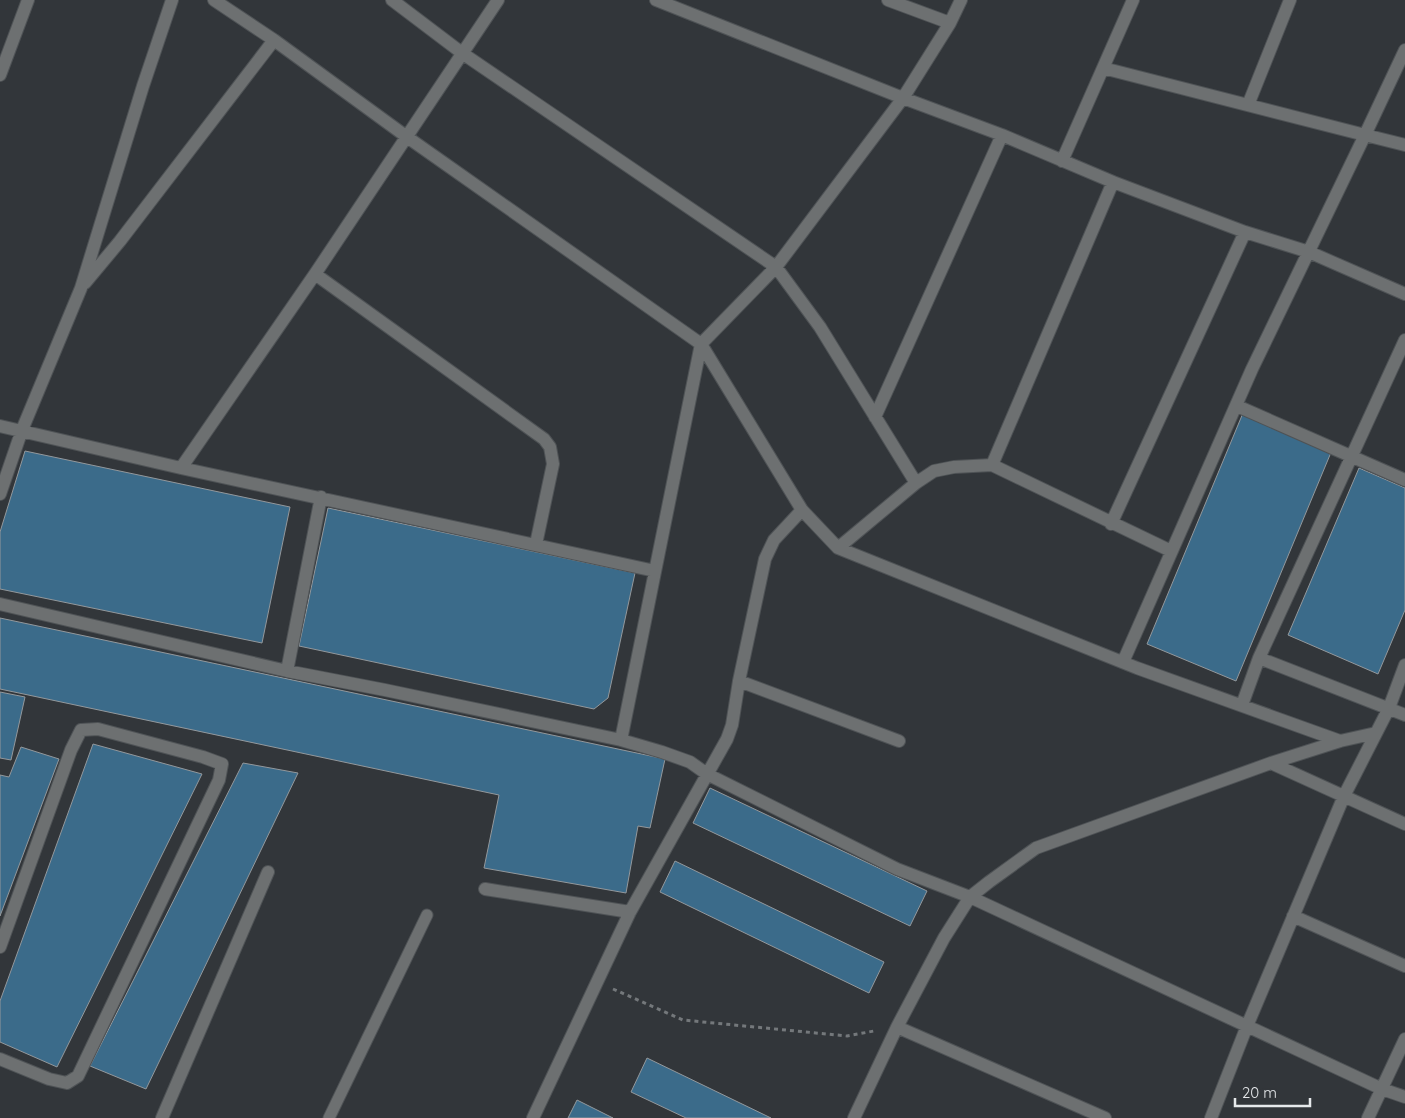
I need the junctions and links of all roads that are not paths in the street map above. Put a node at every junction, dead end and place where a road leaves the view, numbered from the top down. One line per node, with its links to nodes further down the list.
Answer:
1 (28, 0): 16 (street)
2 (172, 0): 29 (street)
3 (214, 0): 12 (street)
4 (392, 0): 14 (street)
5 (498, 0): 14 (street)
6 (656, 0): 17 (street)
7 (888, 0): 11 (street)
8 (961, 0): 11 (street)
9 (1133, 0): 15 (street)
10 (1290, 0): 18 (street)
11 (950, 23): 17 (street)
12 (274, 40): 21 (street); 29 (street)
13 (1405, 50): 20 (street)
14 (462, 53): 21 (street); 27 (street)
15 (1103, 68): 18 (street); 23 (street)
16 (0, 75)
17 (902, 98): 19 (street); 27 (street)
18 (1248, 105): 20 (street)
19 (1002, 135): 23 (street); 34 (street)
20 (1365, 136): 22 (street); 26 (street)
21 (407, 137): 28 (street); 32 (street)
22 (1405, 145)
23 (1062, 161): 24 (street)
24 (1114, 182): 25 (street); 38 (street)
25 (1245, 232): 26 (street); 45 (street)
26 (1309, 252): 30 (street); 33 (street)
27 (776, 267): 32 (street); 34 (street)
28 (315, 274): 39 (street); 46 (street)
29 (81, 288): 36 (street)
30 (1405, 294)
31 (1405, 340): 37 (street)
32 (702, 344): 44 (street); 49 (street)
33 (1237, 406): 37 (street); 48 (street)
34 (875, 417): 41 (street)
35 (0, 426): 36 (street)
36 (22, 430): 39 (street); 42 (street)
37 (1352, 457): 40 (street); 51 (street)
38 (992, 465): 41 (street); 45 (street)
39 (181, 468): 43 (street)
40 (1405, 480)
41 (916, 483): 47 (street)
42 (0, 494)
43 (321, 497): 46 (street); 54 (street)
44 (802, 510): 47 (street); 55 (street)
45 (1112, 524): 48 (street)
46 (536, 544): 49 (street)
47 (838, 548): 52 (street)
48 (1171, 551): 52 (street)
49 (655, 571): 60 (street)
50 (0, 604): 54 (street)
51 (1259, 658): 56 (street); 57 (street)
52 (1123, 662): 56 (street)
53 (1405, 665): 57 (street)
54 (287, 671): 60 (street)
55 (739, 681): 61 (street); 64 (street)
56 (1242, 705): 62 (street)
57 (1388, 708): 58 (street); 59 (street)
58 (1405, 715)
59 (1376, 733): 62 (street); 65 (street)
60 (621, 740): 64 (street)
61 (899, 741)
62 (1340, 741): 63 (street)
63 (1271, 763): 65 (street); 69 (street)
64 (707, 774): 69 (street); 70 (street)
65 (1344, 796): 66 (street); 72 (street)
66 (1405, 824)
67 (268, 872): 82 (street)
68 (485, 889): 70 (street)
69 (970, 897): 75 (street); 76 (street)
70 (630, 912): 84 (street)
71 (427, 915): 83 (lane)
72 (1293, 916): 74 (street); 75 (street)
73 (0, 947): 78 (street)
74 (1405, 966)
75 (1247, 1026): 79 (street); 87 (street)
76 (897, 1027): 81 (street); 85 (street)
77 (1405, 1039): 79 (street)
78 (0, 1059)
79 (1382, 1089): 80 (street); 88 (street)
80 (1405, 1097)
81 (1085, 1114): 86 (street)
82 (162, 1118)
83 (329, 1118)
84 (533, 1118)
85 (854, 1118)
86 (1104, 1118)
87 (1211, 1118)
88 (1368, 1118)

